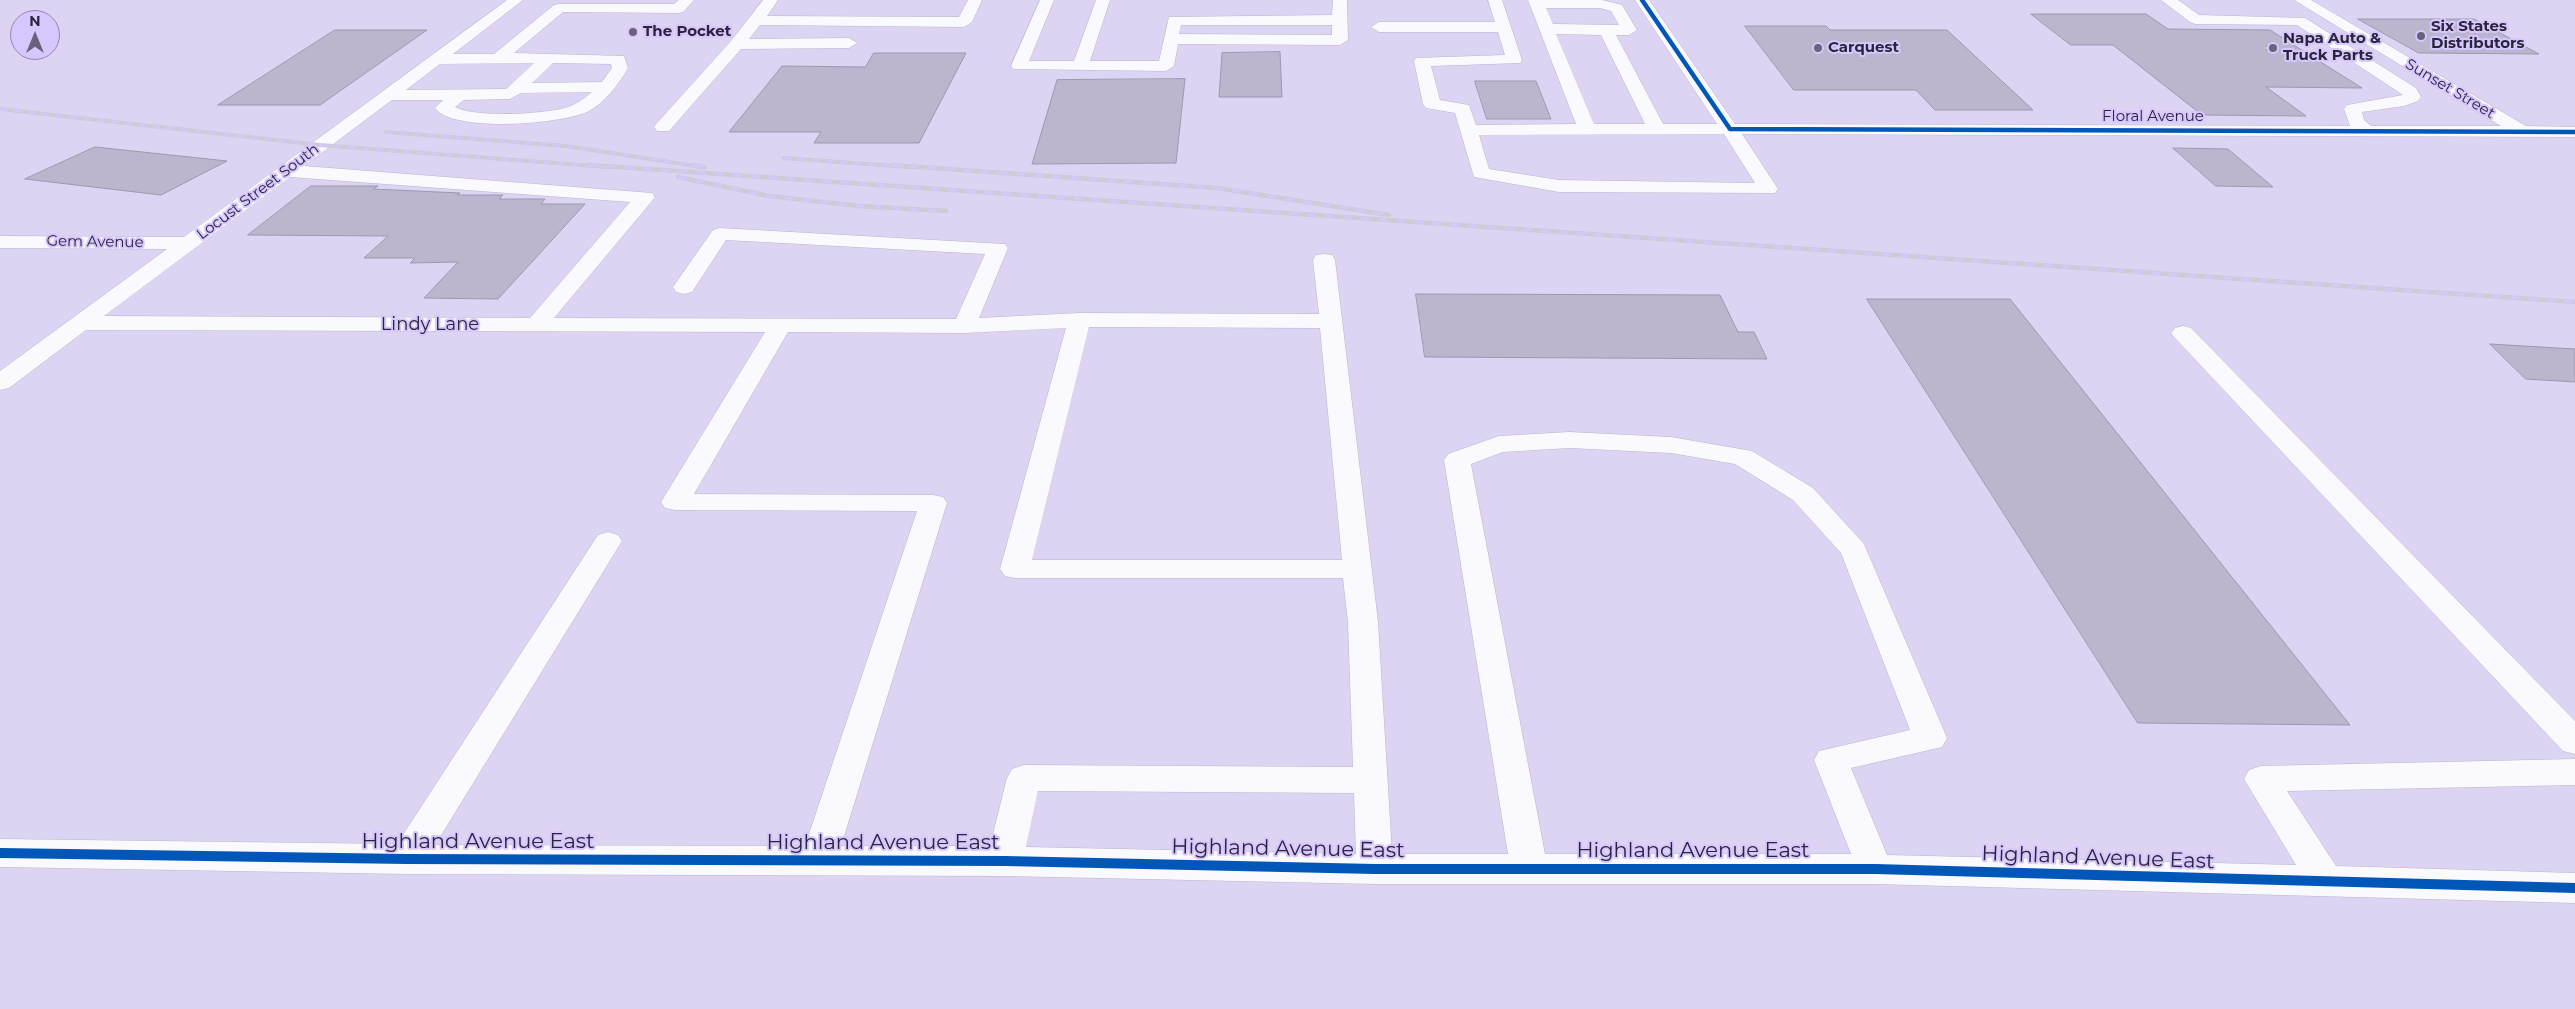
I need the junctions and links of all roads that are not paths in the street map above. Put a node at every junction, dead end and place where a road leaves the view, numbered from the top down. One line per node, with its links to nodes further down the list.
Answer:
1 (516, 0): 29 (street, Locust Street South)
2 (687, 0): 27 (street)
3 (771, 0): 16 (street)
4 (975, 0): 15 (street)
5 (1047, 0): 30 (street)
6 (1102, 0): 30 (street)
7 (1340, 0): 17 (street)
8 (1495, 0): 19 (street)
9 (1642, 0): 23 (street)
10 (2168, 0): 40 (street)
11 (2301, 0): 41 (street, Sunset Street)
12 (1536, 2): 13 (street); 20 (street)
13 (1598, 2): 22 (street)
14 (857, 5): 15 (street)
15 (832, 12): 16 (street)
16 (754, 20): 26 (street)
17 (1340, 20): 24 (street); 24 (street)
18 (1380, 27): 19 (street)
19 (1504, 27): 39 (street)
20 (1547, 30): 21 (street); 36 (street)
21 (1606, 30): 22 (street); 37 (street)
22 (1629, 30): 23 (street)
23 (1663, 30): 38 (street)
24 (1170, 39): 30 (street)
25 (849, 43): 26 (street)
26 (737, 44): 35 (street)
27 (499, 58): 28 (street); 29 (street)
28 (549, 58): 31 (street); 32 (street)
29 (437, 59): 34 (street, Locust Street South)
30 (1080, 66)
31 (606, 87): 32 (street); 33 (street)
32 (517, 88): 33 (street)
33 (460, 94): 34 (street)
34 (388, 95): 43 (street, Locust Street South)
35 (663, 127)
36 (1587, 129): 37 (street, Floral Avenue); 39 (street, Floral Avenue)
37 (1657, 129): 38 (street, Floral Avenue)
38 (1730, 129): 39 (street); 40 (street, Floral Avenue)
39 (1470, 130)
40 (2367, 132): 41 (street, Floral Avenue)
41 (2522, 132): 42 (street, Floral Avenue)
42 (2575, 132)
43 (286, 171): 45 (street, Locust Street South); 51 (street)
44 (0, 242): 45 (street, Gem Avenue)
45 (190, 244): 50 (street, Locust Street South)
46 (1324, 260): 49 (street)
47 (684, 287): 52 (street)
48 (1079, 320): 49 (street, Lindy Lane); 52 (street, Lindy Lane); 57 (street)
49 (1331, 321): 57 (street)
50 (81, 323): 51 (street, Lindy Lane); 55 (street, Locust Street South)
51 (535, 326): 53 (street, Lindy Lane)
52 (964, 326): 53 (street, Lindy Lane)
53 (780, 327): 63 (street)
54 (2183, 333): 58 (street)
55 (0, 383)
56 (608, 541): 62 (street)
57 (1357, 569): 60 (street)
58 (2575, 742)
59 (2575, 772): 68 (street)
60 (1370, 780): 64 (street); 66 (street)
61 (0, 853): 62 (street, Highland Avenue East)
62 (407, 859): 63 (street, Highland Avenue East)
63 (818, 861): 64 (street, Highland Avenue East)
64 (1005, 861): 66 (street, Highland Avenue East)
65 (1529, 868): 66 (street, Highland Avenue East); 67 (street, Highland Avenue East); 67 (street)
66 (1375, 869)
67 (1875, 869): 68 (street, Highland Avenue East)
68 (2326, 882): 69 (street, Highland Avenue East)
69 (2575, 888)

